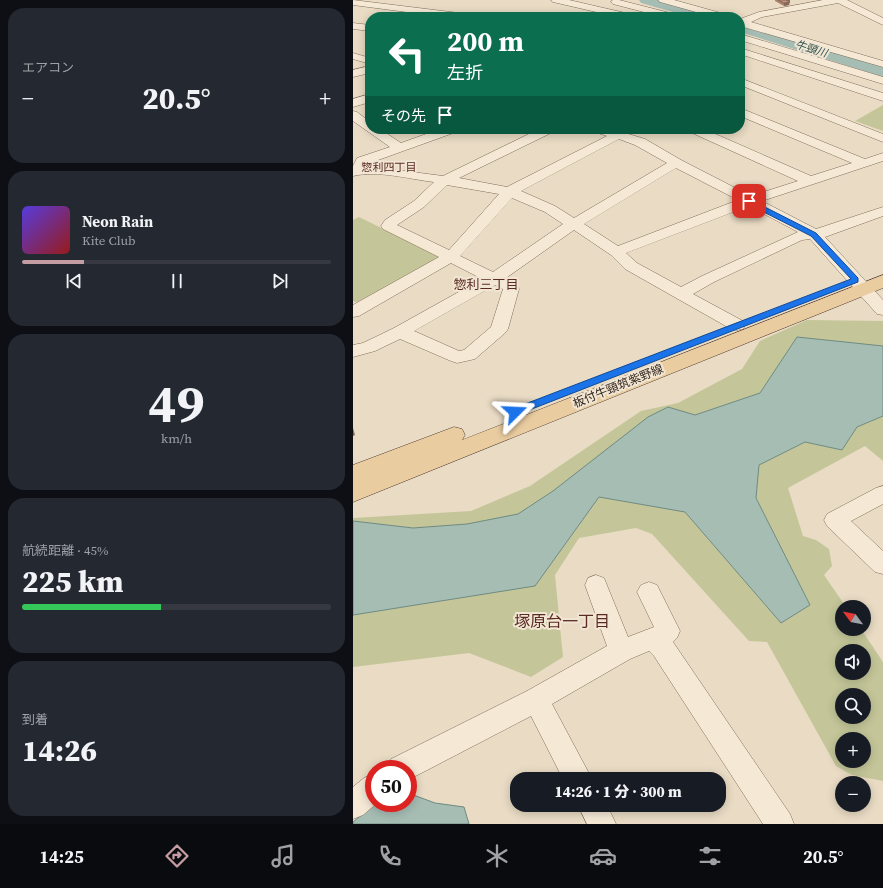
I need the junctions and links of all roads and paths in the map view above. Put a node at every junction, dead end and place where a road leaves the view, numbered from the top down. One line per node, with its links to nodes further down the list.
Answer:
1 (393, 0): 9 (street)
2 (556, 0): 13 (street)
3 (608, 0): 14 (street)
4 (663, 0): 10 (street)
5 (839, 0): 11 (street); 19 (street)
6 (353, 2): 9 (street)
7 (707, 2): 10 (street)
8 (768, 4): 11 (street)
9 (384, 7): 12 (street)
10 (694, 8): 15 (street)
11 (780, 11): 16 (street)
12 (426, 12)
13 (609, 12)
14 (655, 12)
15 (708, 12)
16 (759, 15): 17 (street); 18 (street)
17 (745, 21)
18 (781, 22)
19 (883, 22)
20 (745, 23): 27 (street)
21 (353, 26): 22 (street)
22 (365, 27)
23 (745, 39): 30 (street)
24 (745, 53): 32 (street)
25 (353, 56): 26 (street)
26 (365, 60)
27 (883, 64)
28 (365, 70): 29 (street)
29 (353, 74)
30 (883, 81)
31 (745, 84): 44 (street)
32 (883, 97)
33 (365, 99): 34 (street)
34 (353, 103)
35 (745, 114): 48 (street)
36 (353, 115): 37 (street)
37 (365, 128)
38 (375, 134): 45 (street)
39 (439, 134): 45 (street)
40 (539, 134): 50 (street)
41 (615, 134): 43 (street)
42 (705, 134): 51 (street)
43 (618, 135): 47 (street); 52 (street)
44 (883, 138)
45 (401, 148): 49 (street)
46 (883, 157): 48 (street)
47 (676, 163): 53 (street); 55 (street)
48 (863, 163): 51 (street)
49 (356, 170): 50 (street)
50 (443, 181): 52 (street); 58 (street)
51 (810, 181): 53 (street)
52 (509, 192): 55 (street); 58 (street)
53 (749, 201): 56 (street); 57 (street)
54 (883, 210): 56 (street)
55 (573, 224): 57 (street); 60 (street)
56 (814, 234): 61 (street); 62 (street)
57 (616, 252): 62 (street)
58 (451, 257): 60 (street); 64 (street)
59 (883, 269): 61 (main road, 板付牛頸筑紫野線)
60 (494, 279): 66 (street); 66 (street)
61 (868, 283): 63 (street); 65 (main road, 板付牛頸筑紫野線); 69 (main road, 板付牛頸筑紫野線)
62 (681, 294): 65 (street)
63 (883, 310)
64 (353, 312)
65 (737, 325): 68 (main road, 板付牛頸筑紫野線)
66 (401, 332): 67 (street)
67 (358, 346)
68 (353, 475)
69 (353, 493)
70 (883, 494): 71 (street)
71 (883, 566)
72 (596, 585): 75 (street)
73 (649, 592): 74 (street)
74 (655, 641): 75 (street); 83 (street)
75 (621, 652): 76 (street)
76 (536, 700): 77 (street); 78 (street)
77 (417, 761)
78 (574, 772)
79 (365, 795): 80 (street)
80 (353, 805)
81 (596, 812): 82 (street)
82 (602, 824)
83 (780, 824)

